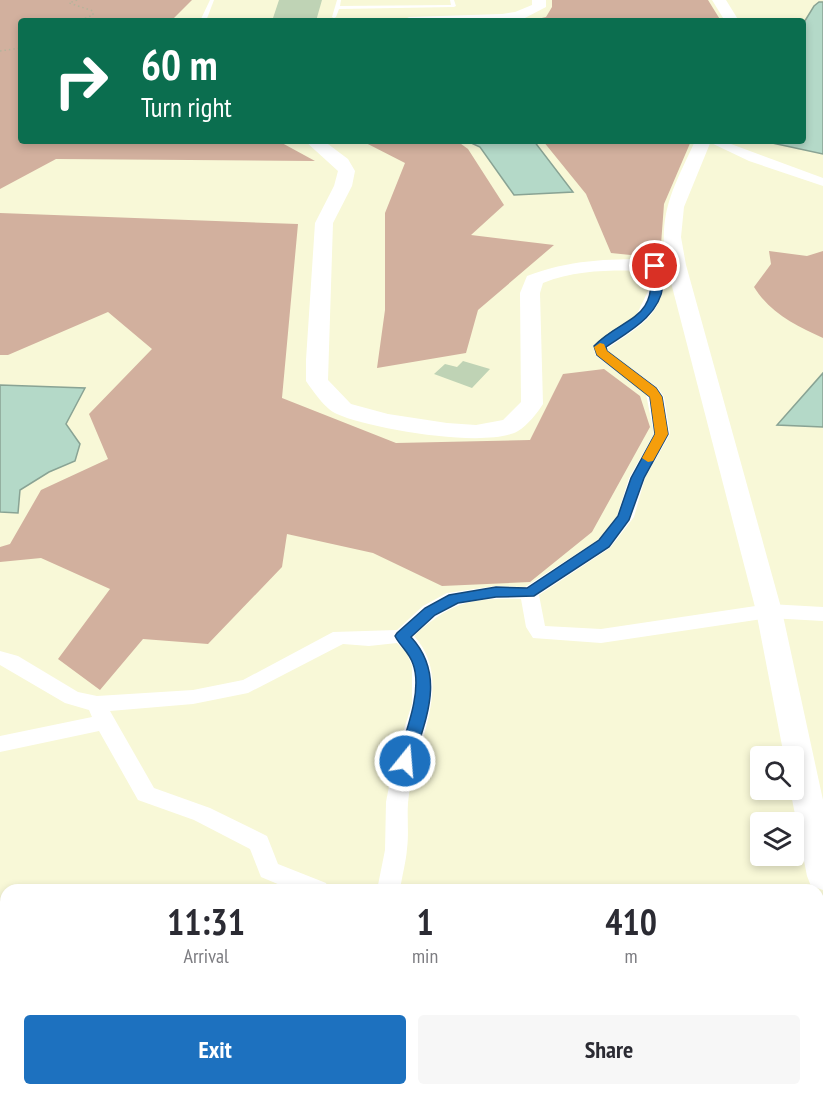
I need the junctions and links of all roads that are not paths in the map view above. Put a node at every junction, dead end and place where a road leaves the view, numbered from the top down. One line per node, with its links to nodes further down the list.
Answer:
1 (212, 0): 9 (lane)
2 (339, 0): 6 (lane)
3 (452, 0): 7 (lane)
4 (539, 0): 7 (street)
5 (719, 0): 10 (street)
6 (337, 8): 7 (lane); 8 (lane)
7 (409, 9)
8 (334, 17)
9 (204, 18)
10 (730, 18)
11 (318, 144): 15 (street)
12 (702, 144): 15 (street)
13 (720, 144): 14 (street)
14 (823, 182)
15 (666, 265): 16 (street); 17 (street)
16 (529, 593): 17 (street); 19 (street)
17 (769, 611): 18 (street); 23 (street)
18 (823, 614)
19 (402, 636): 21 (street); 25 (street)
20 (0, 658): 21 (street)
21 (101, 713): 22 (street); 24 (street)
22 (0, 744)
23 (823, 876)
24 (303, 884)
25 (389, 884)

